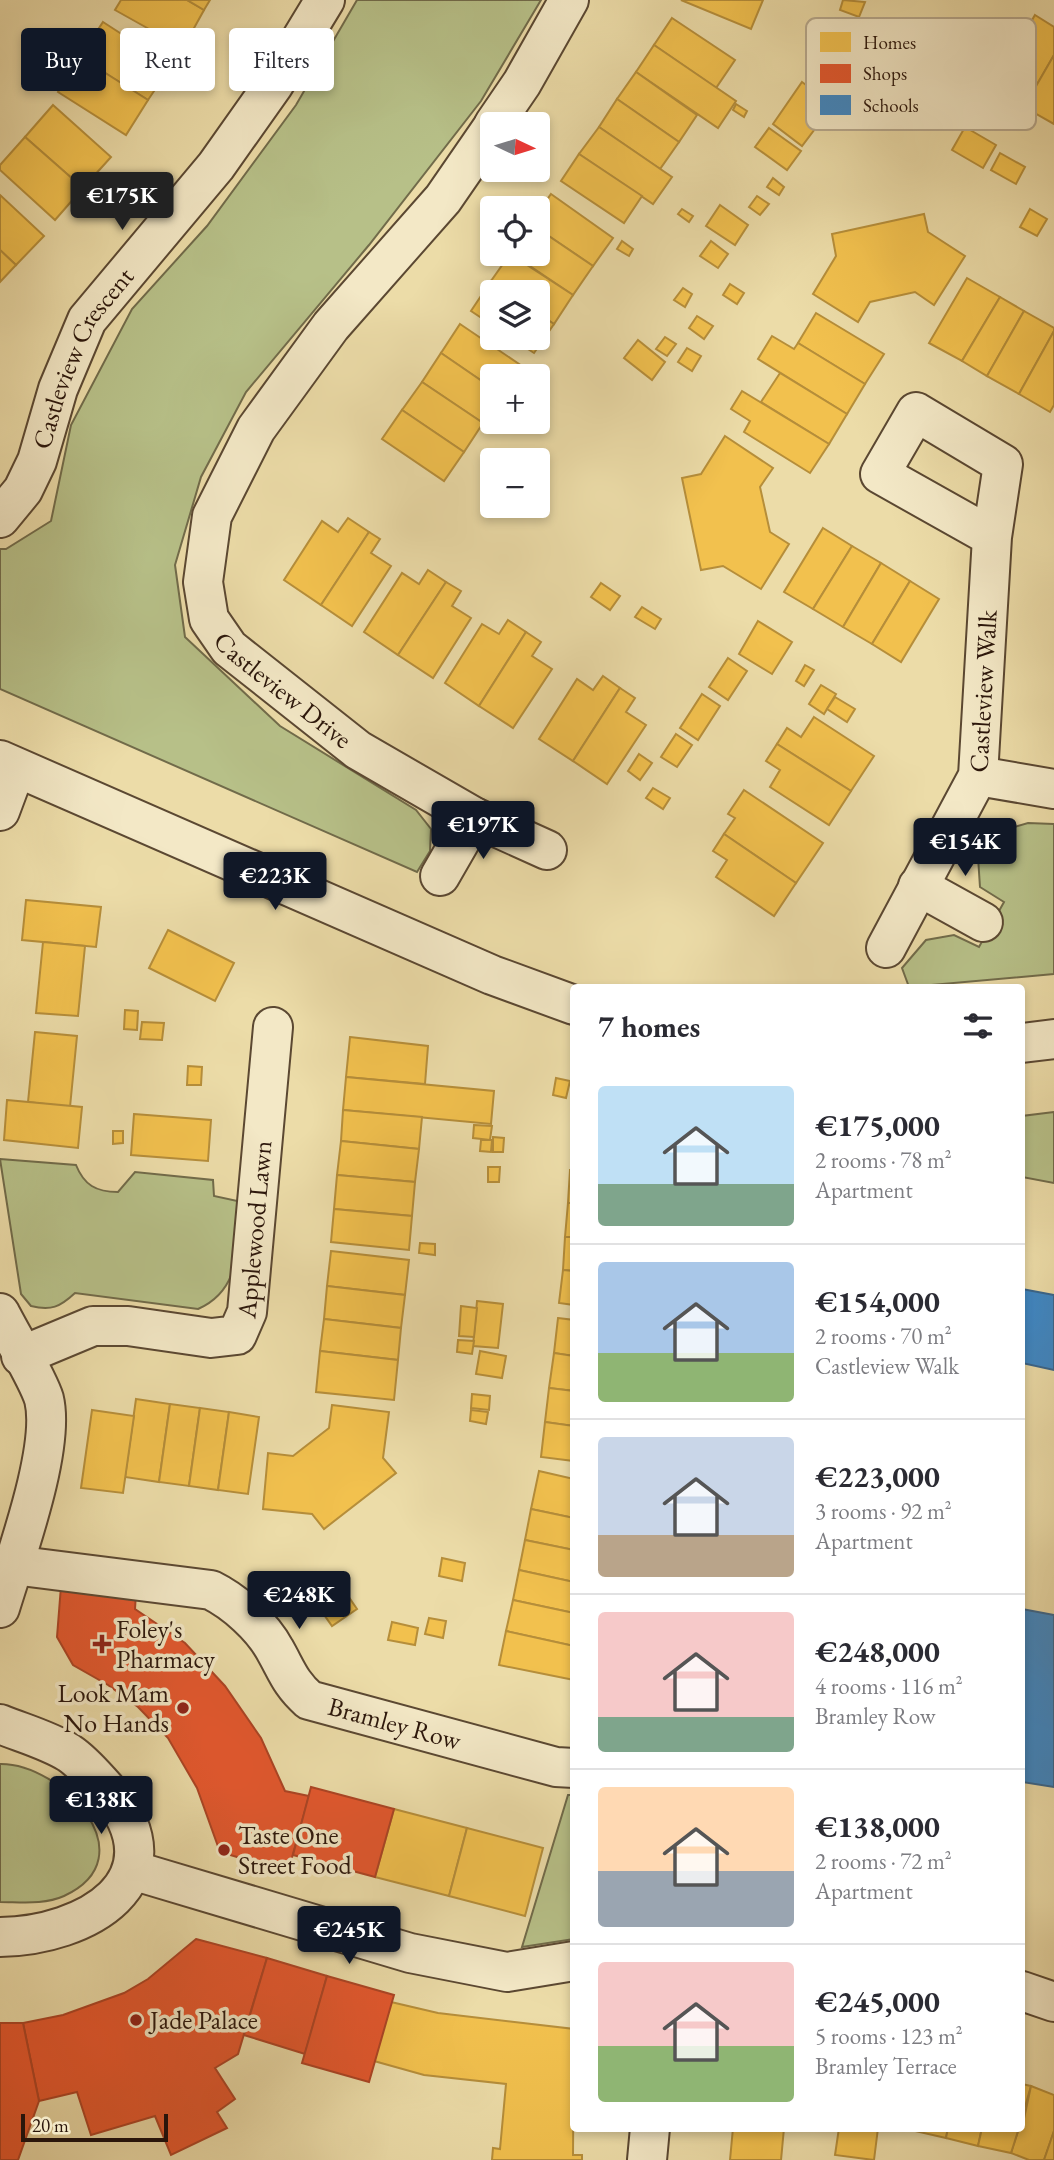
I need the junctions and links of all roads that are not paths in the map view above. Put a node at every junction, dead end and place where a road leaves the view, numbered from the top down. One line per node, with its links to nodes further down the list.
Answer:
1 (325, 0): 5 (street, Castleview Crescent)
2 (569, 0): 3 (street, Castleview Drive)
3 (502, 112)
4 (480, 145): 11 (street, Castleview Drive)
5 (0, 518)
6 (992, 537): 8 (street, Castleview Walk)
7 (8, 764): 10 (street); 17 (street)
8 (978, 776): 9 (street); 14 (street, Castleview Walk)
9 (1054, 789)
10 (0, 811)
11 (474, 817): 12 (street, Castleview Drive); 13 (street)
12 (547, 850)
13 (440, 876)
14 (918, 886): 15 (street); 16 (street, Castleview Walk)
15 (983, 922)
16 (886, 948)
17 (570, 1004)
18 (273, 1027): 22 (street, Applewood Lawn)
19 (1054, 1039): 20 (street)
20 (1025, 1043)
21 (0, 1313): 22 (street)
22 (21, 1356): 23 (street)
23 (13, 1565): 24 (street); 26 (street, Bramley Row)
24 (0, 1608)
25 (0, 1724): 27 (street)
26 (570, 1768)
27 (132, 1870): 28 (street); 29 (street)
28 (0, 1937)
29 (570, 1962)
30 (1025, 1992): 31 (street)
31 (1054, 2002)
32 (650, 2132): 33 (street)
33 (648, 2160)

